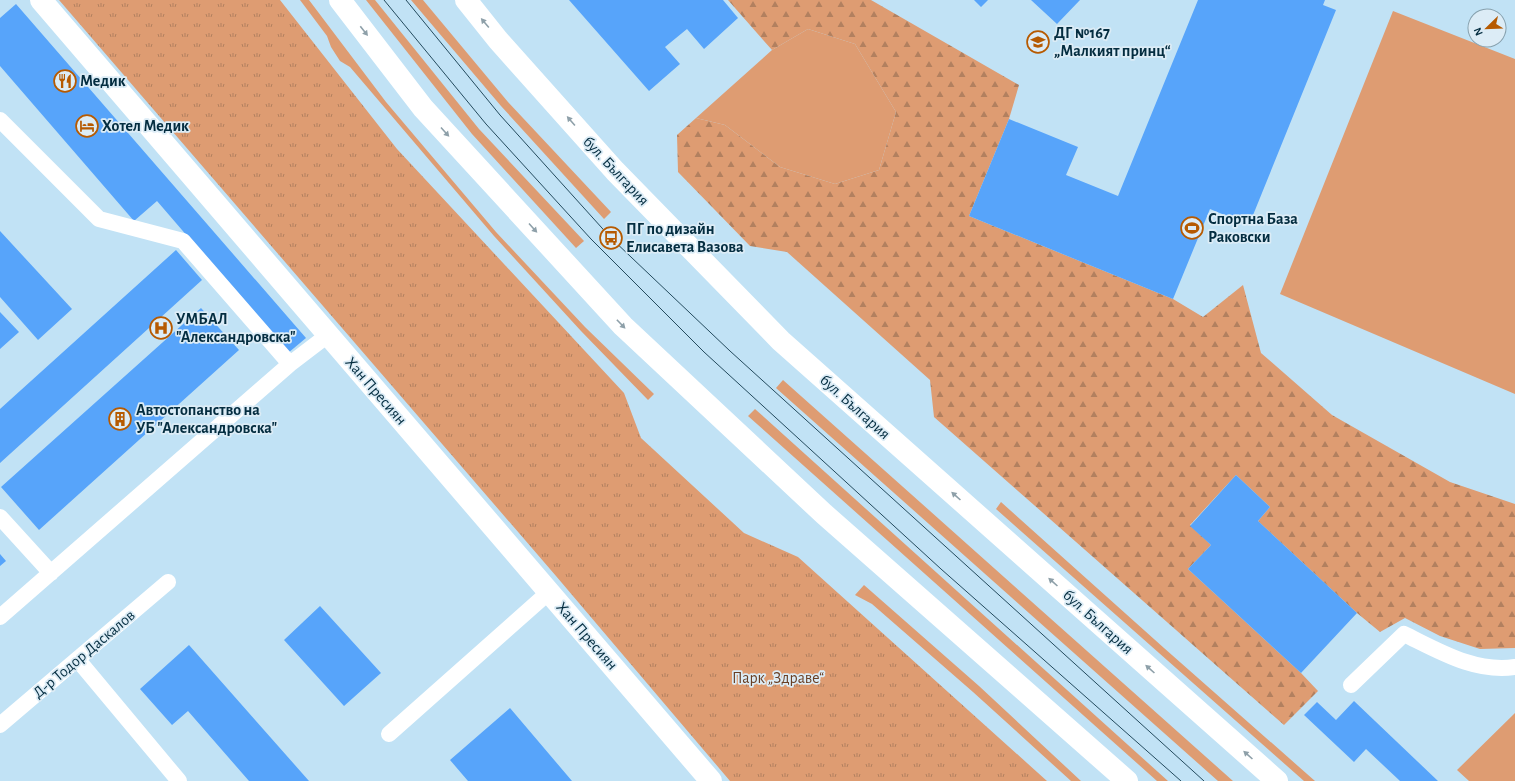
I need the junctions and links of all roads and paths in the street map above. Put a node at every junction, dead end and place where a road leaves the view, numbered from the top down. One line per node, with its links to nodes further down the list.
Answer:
1 (42, 0): 5 (main road, Хан Пресиян)
2 (340, 0): 19 (main road, one-way to 19)
3 (467, 0): 20 (main road, бул. България, one-way to 3)
4 (0, 120): 6 (lane)
5 (328, 335): 6 (lane); 10 (main road, Хан Пресиян)
6 (290, 364): 8 (lane)
7 (0, 517): 8 (lane)
8 (51, 573): 11 (lane)
9 (168, 582): 12 (lane, Д-р Тодор Даскалов)
10 (549, 592): 16 (lane); 18 (main road, Хан Пресиян)
11 (0, 617)
12 (78, 660): 15 (lane, Д-р Тодор Даскалов); 17 (lane)
13 (1515, 667): 14 (lane)
14 (1351, 685)
15 (0, 725)
16 (389, 734)
17 (179, 781)
18 (711, 781)
19 (1127, 781)
20 (1277, 781)

